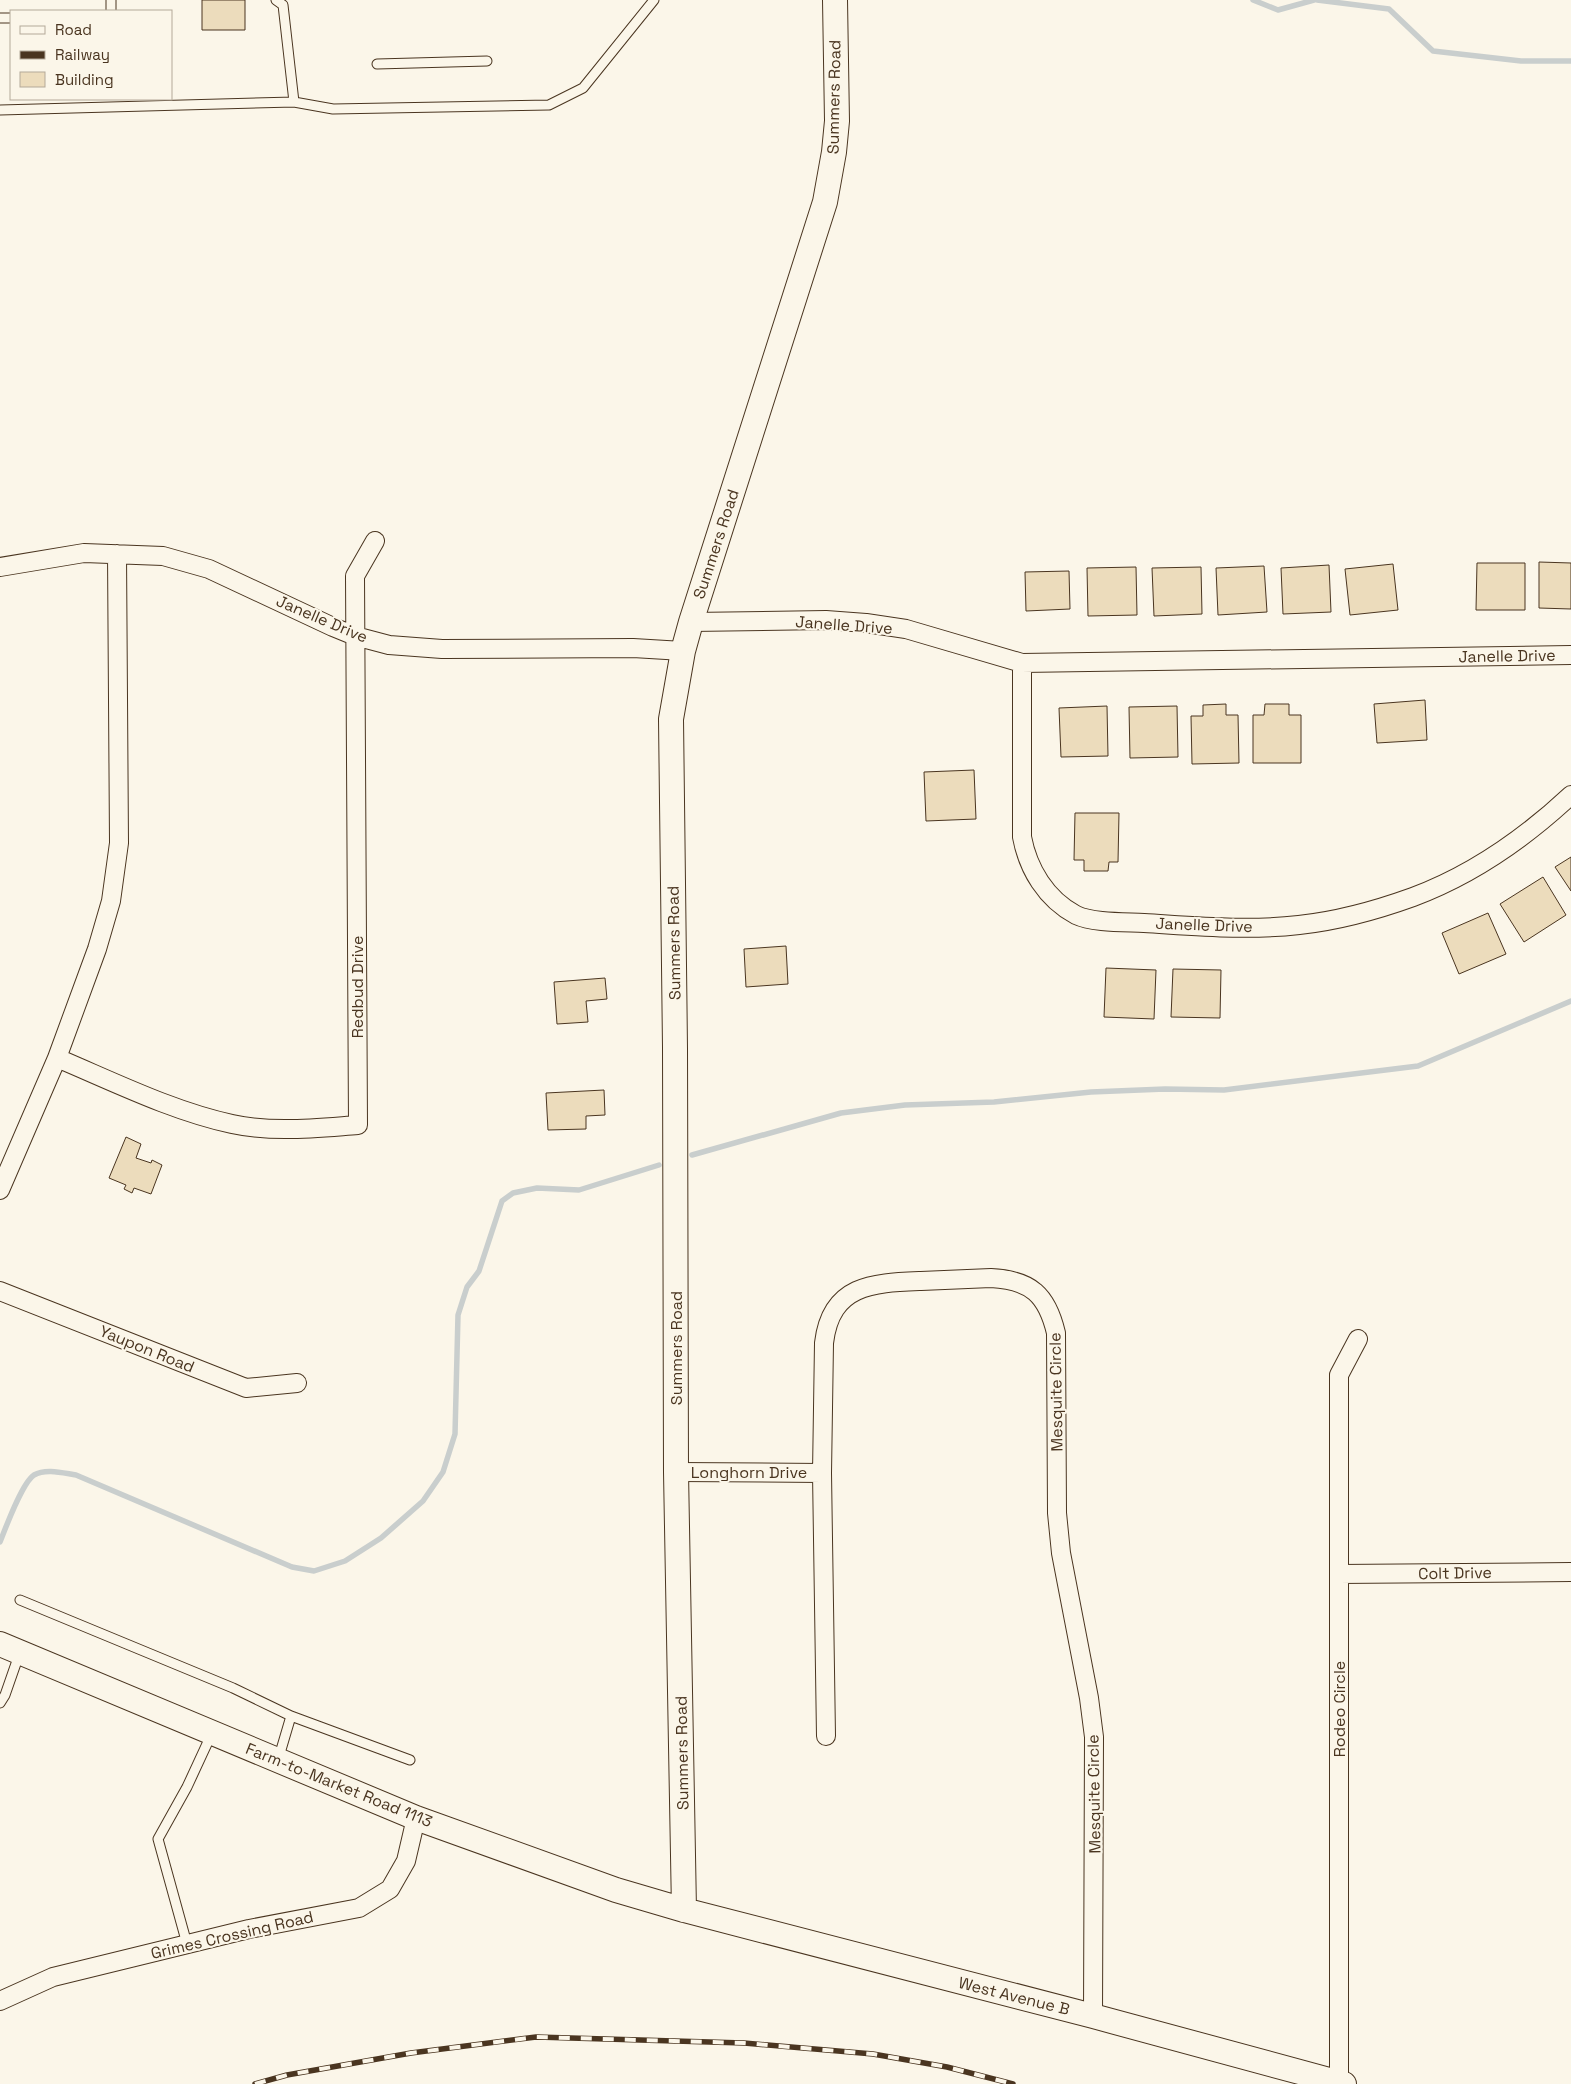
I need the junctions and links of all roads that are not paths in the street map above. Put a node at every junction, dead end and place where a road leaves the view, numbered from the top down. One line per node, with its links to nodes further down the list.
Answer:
1 (276, 0): 6 (lane)
2 (654, 0): 6 (lane)
3 (835, 0): 11 (street, Summers Road)
4 (487, 61): 5 (lane)
5 (377, 64)
6 (294, 102): 7 (lane)
7 (0, 110)
8 (375, 541): 12 (street, Redbud Drive)
9 (117, 554): 10 (street, Janelle Drive); 12 (street, Janelle Drive); 17 (street)
10 (0, 567)
11 (691, 622): 13 (street, Summers Road); 15 (street, Janelle Drive)
12 (355, 636): 13 (street, Janelle Drive); 17 (street, Redbud Drive)
13 (683, 651): 22 (street, Summers Road)
14 (1571, 655): 15 (street, Janelle Drive)
15 (1022, 663): 16 (street, Janelle Drive)
16 (1571, 795)
17 (58, 1058): 18 (street)
18 (0, 1190)
19 (0, 1291): 21 (street, Yaupon Road)
20 (1358, 1339): 25 (street, Rodeo Circle)
21 (297, 1383)
22 (676, 1472): 23 (street, Longhorn Drive); 35 (street, Summers Road)
23 (822, 1473): 31 (street, Mesquite Circle); 38 (street, Mesquite Circle)
24 (1571, 1572): 25 (street, Colt Drive)
25 (1339, 1574): 39 (street, Rodeo Circle)
26 (20, 1600): 29 (lane)
27 (10, 1648): 28 (lane); 30 (street, Farm-to-Market Road 1113)
28 (0, 1703)
29 (291, 1716): 32 (lane); 33 (lane)
30 (212, 1733): 33 (street, Farm-to-Market Road 1113); 36 (lane)
31 (826, 1736)
32 (410, 1760)
33 (278, 1761): 34 (street, Farm-to-Market Road 1113)
34 (416, 1818): 35 (street, Farm-to-Market Road 1113); 36 (street, Grimes Crossing Road)
35 (684, 1910): 38 (street, West Avenue B)
36 (187, 1944): 37 (street, Grimes Crossing Road)
37 (0, 2001)
38 (1093, 2016): 39 (street, West Avenue B)
39 (1342, 2083)

